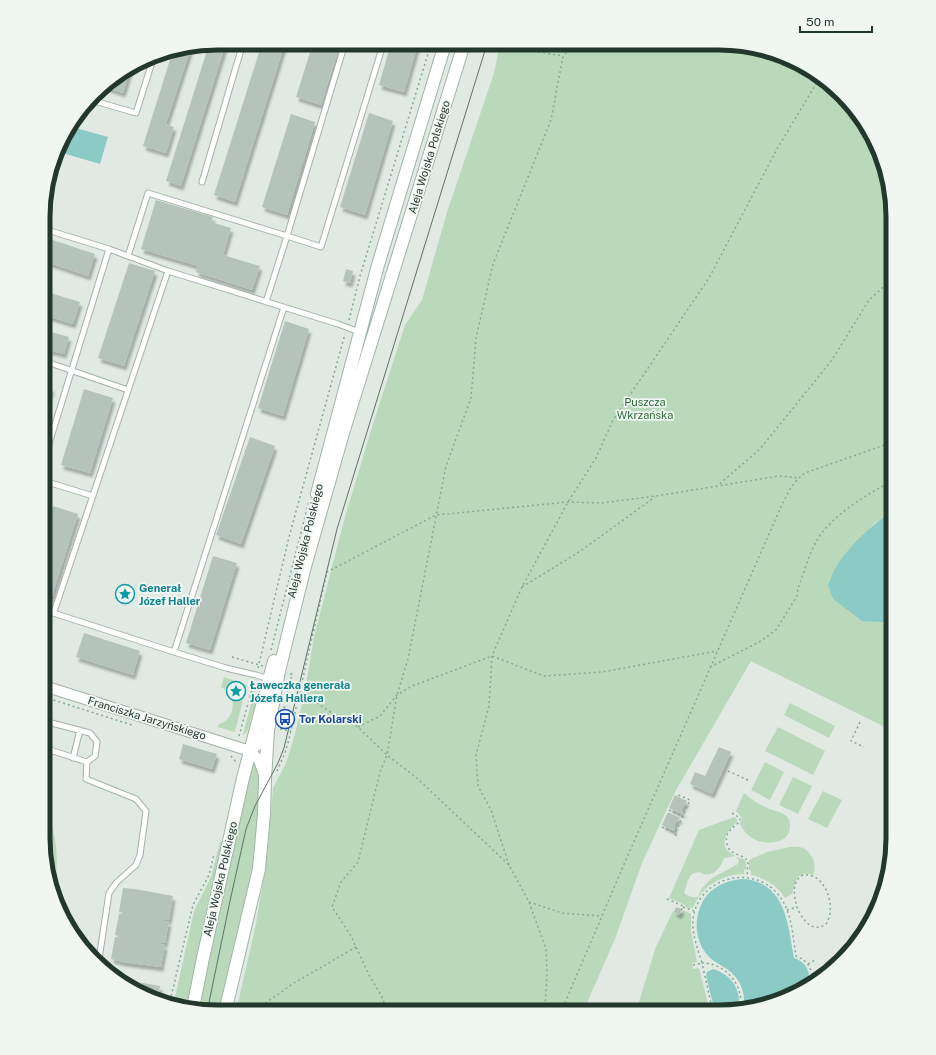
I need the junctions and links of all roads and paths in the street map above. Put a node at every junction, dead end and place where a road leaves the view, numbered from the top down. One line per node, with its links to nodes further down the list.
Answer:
1 (241, 50): 13 (lane)
2 (343, 50): 15 (lane)
3 (382, 50): 15 (lane)
4 (429, 50): 24 (path)
5 (444, 50): 18 (main road, Aleja Wojska Polskiego)
6 (462, 50): 19 (main road, Aleja Wojska Polskiego)
7 (526, 50): 9 (path)
8 (568, 50): 9 (path)
9 (563, 56): 39 (path)
10 (152, 64): 12 (lane)
11 (818, 83): 38 (path)
12 (96, 102)
13 (202, 182)
14 (50, 231): 16 (lane)
15 (287, 236): 17 (lane); 22 (lane)
16 (109, 249): 17 (lane); 28 (lane)
17 (128, 256): 20 (lane)
18 (378, 265): 19 (street); 25 (main road, Aleja Wojska Polskiego)
19 (394, 270): 26 (main road, Aleja Wojska Polskiego)
20 (168, 271): 22 (lane); 29 (lane)
21 (886, 284): 35 (path)
22 (266, 302): 23 (lane)
23 (284, 307): 24 (lane); 44 (lane)
24 (347, 328): 25 (lane); 47 (path)
25 (359, 332): 26 (street); 50 (main road, Aleja Wojska Polskiego)
26 (373, 337): 50 (main road, Aleja Wojska Polskiego)
27 (50, 363): 28 (lane)
28 (72, 370): 29 (lane); 30 (lane)
29 (128, 390): 36 (lane)
30 (50, 441)
31 (886, 444): 32 (path)
32 (799, 478): 35 (path); 43 (path)
33 (50, 483): 36 (lane)
34 (886, 485): 48 (path)
35 (716, 487): 37 (path)
36 (93, 496): 42 (lane)
37 (656, 496): 38 (path); 40 (path)
38 (568, 502): 39 (path); 40 (path)
39 (436, 516): 53 (path); 54 (path)
40 (522, 587): 45 (path)
41 (50, 611): 42 (lane)
42 (54, 612): 44 (lane)
43 (717, 651): 45 (path); 48 (path)
44 (174, 652): 49 (lane)
45 (492, 656): 54 (path); 84 (path)
46 (232, 657): 47 (path)
47 (259, 666): 49 (path); 50 (path)
48 (710, 667): 93 (path)
49 (256, 675): 50 (lane); 64 (path)
50 (271, 676): 63 (main road, Aleja Wojska Polskiego); 67 (main road, Aleja Wojska Polskiego)
51 (291, 679): 56 (path)
52 (50, 688): 67 (street, Franciszka Jarzyńskiego)
53 (300, 692): 59 (path); 61 (path)
54 (397, 695): 61 (path); 69 (path)
55 (50, 699): 60 (path)
56 (282, 717)
57 (50, 722): 62 (lane)
58 (860, 722): 65 (path)
59 (280, 725)
60 (134, 726)
61 (358, 727): 69 (path)
62 (80, 730): 70 (lane); 71 (lane)
63 (268, 731): 67 (street, Aleja Wojska Polskiego); 74 (main road, Aleja Wojska Polskiego)
64 (239, 736)
65 (864, 747)
66 (50, 750): 70 (lane)
67 (250, 751): 74 (street, Aleja Wojska Polskiego); 102 (main road, Aleja Wojska Polskiego)
68 (224, 754): 72 (path)
69 (387, 755): 84 (path); 94 (path)
70 (73, 758): 71 (lane)
71 (87, 762): 95 (lane)
72 (236, 762)
73 (728, 771): 75 (path)
74 (265, 779): 104 (main road, Aleja Wojska Polskiego)
75 (748, 780)
76 (676, 794): 79 (path)
77 (669, 810): 79 (path)
78 (732, 813): 85 (path)
79 (682, 816): 81 (path)
80 (662, 827): 81 (path)
81 (675, 833): 82 (path)
82 (676, 836)
83 (214, 852): 101 (path)
84 (509, 865): 87 (path)
85 (748, 877): 90 (path); 91 (path)
86 (667, 899): 89 (path)
87 (529, 902): 93 (path); 107 (path)
88 (797, 907): 88 (path); 90 (path)
89 (683, 908): 91 (path); 92 (path)
90 (787, 910): 98 (path)
91 (695, 911): 97 (path)
92 (680, 914)
93 (602, 916): 108 (path)
94 (356, 947): 105 (path); 106 (path)
95 (99, 956)
96 (815, 960): 98 (path)
97 (702, 963): 99 (path); 103 (path); 109 (path)
98 (808, 964): 100 (path)
99 (693, 965)
100 (812, 977)
101 (171, 998)
102 (194, 1004)
103 (740, 1004)
104 (227, 1005)
105 (263, 1005)
106 (385, 1005)
107 (545, 1005)
108 (564, 1005)
109 (711, 1005)

